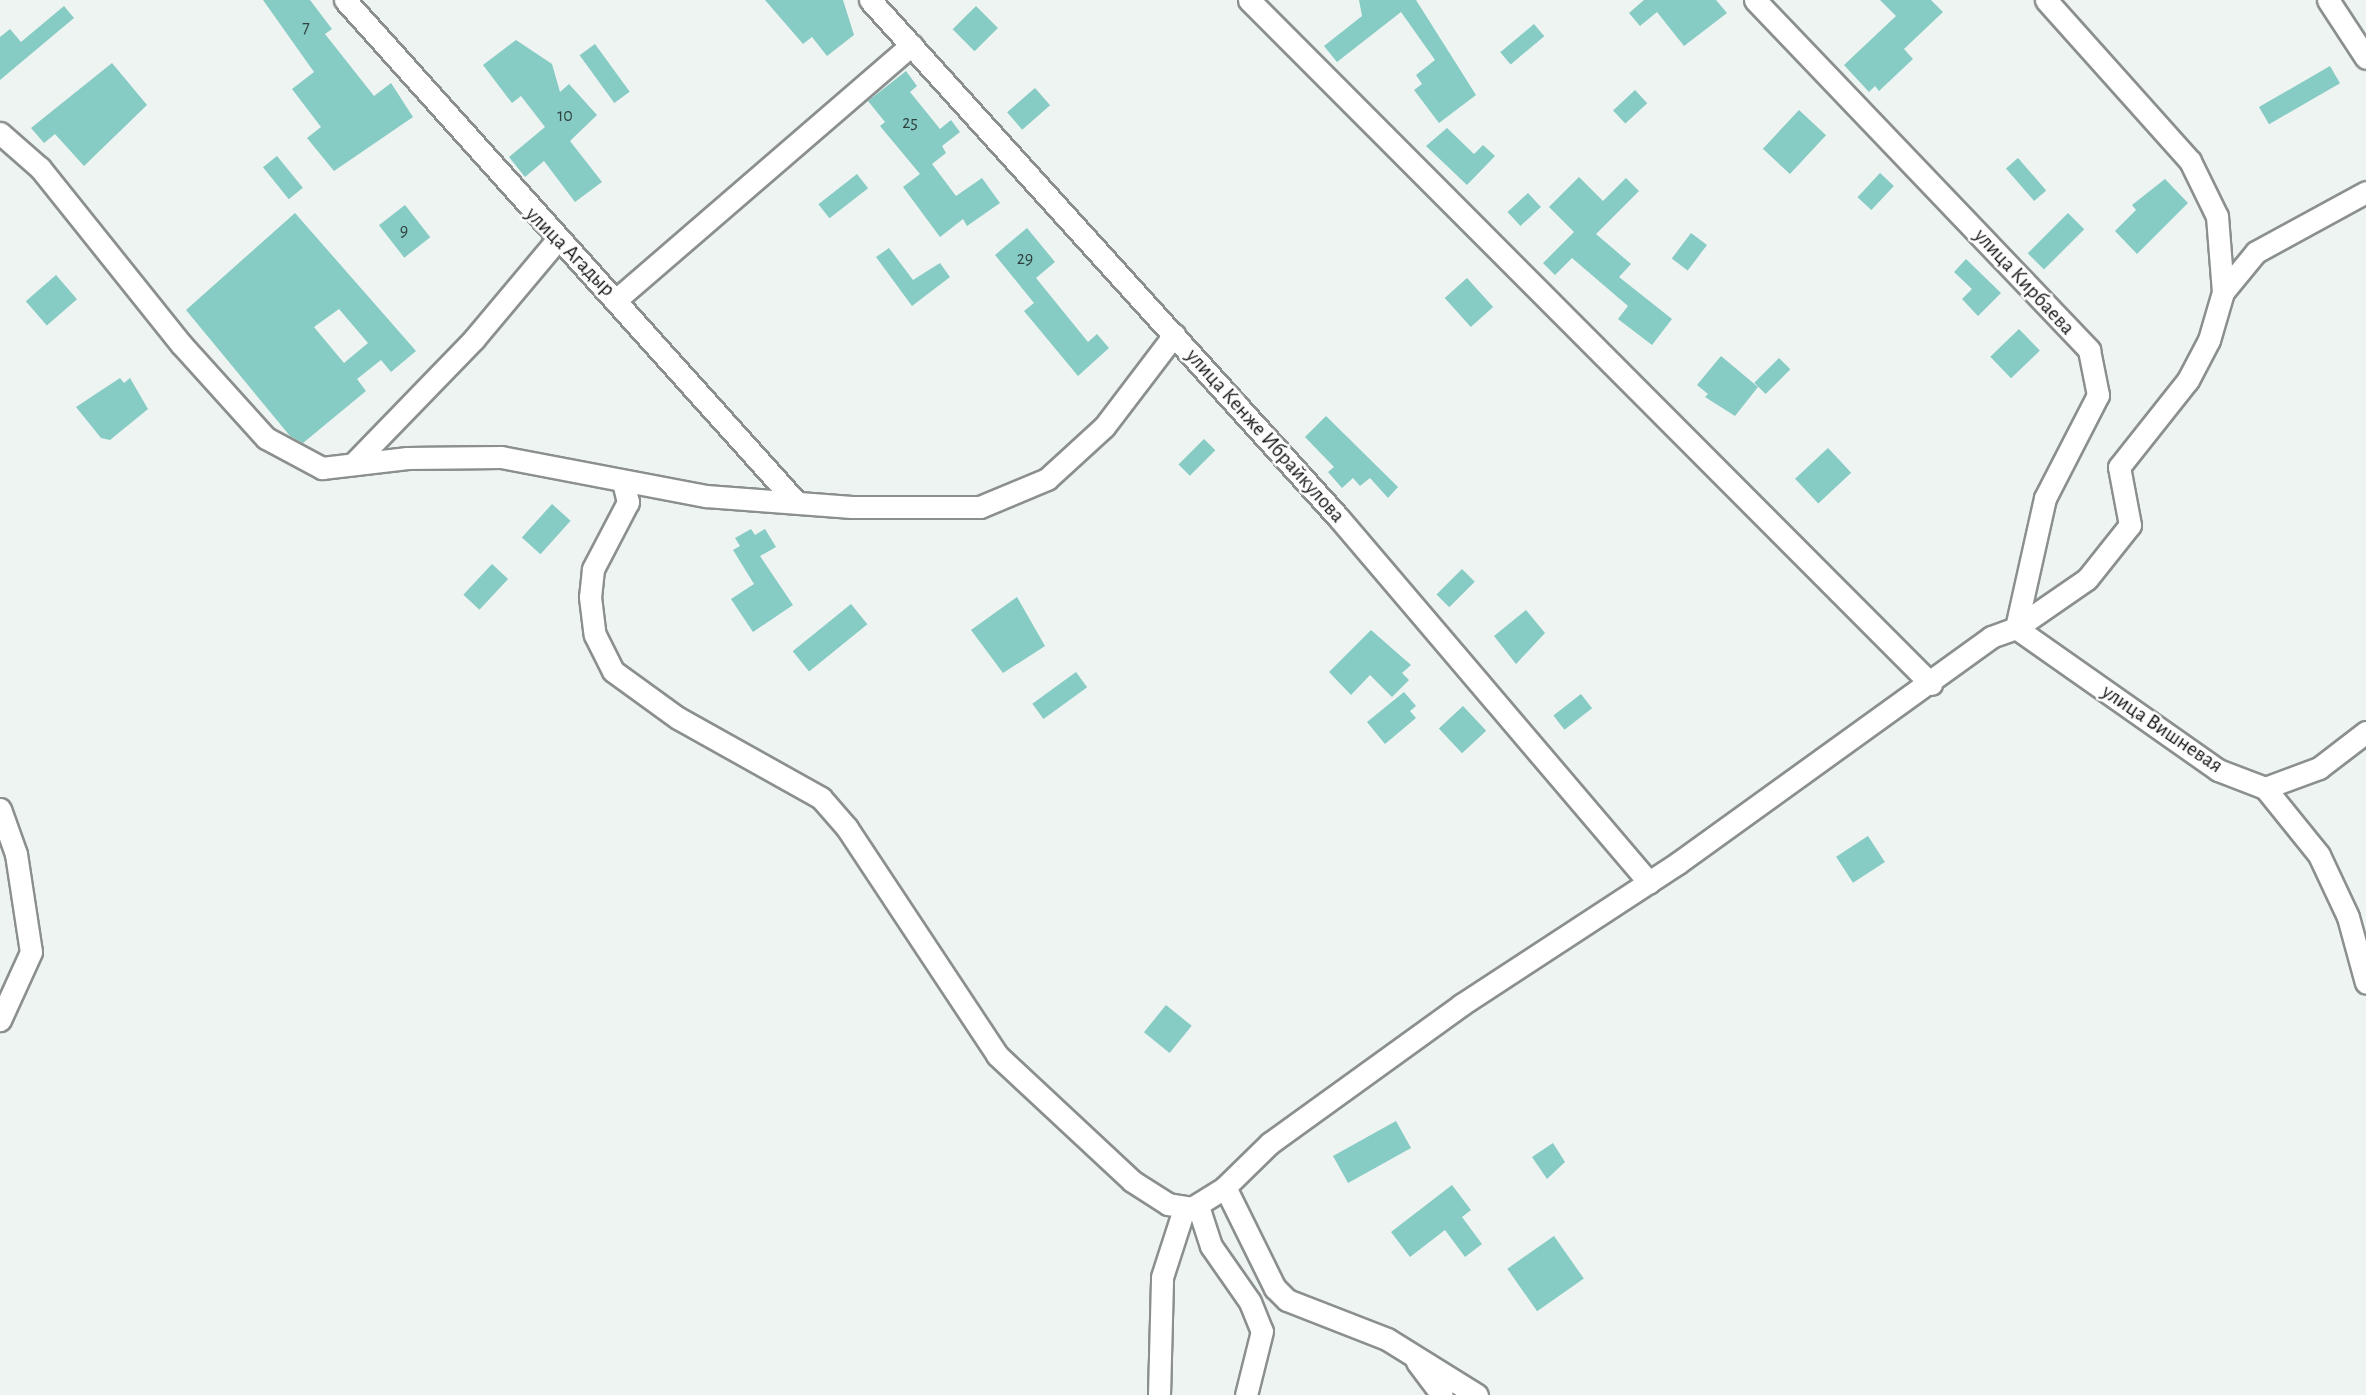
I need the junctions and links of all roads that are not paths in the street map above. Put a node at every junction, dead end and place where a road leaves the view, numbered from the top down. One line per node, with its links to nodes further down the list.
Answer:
1 (345, 0): 11 (street, улица Агадыр)
2 (870, 0): 7 (street, улица Кенже Ибрайкулова)
3 (1249, 0): 19 (street)
4 (1755, 0): 18 (street, улица Кирбаева)
5 (2046, 0): 12 (street)
6 (2328, 0): 8 (street)
7 (911, 45): 13 (street); 14 (street, улица Кенже Ибрайкулова)
8 (2366, 58)
9 (0, 133): 15 (street)
10 (2366, 192): 12 (street)
11 (558, 239): 13 (street, улица Агадыр); 15 (street)
12 (2223, 292): 18 (street)
13 (617, 299): 17 (street, улица Агадыр)
14 (1174, 335): 17 (street); 23 (street, улица Кенже Ибрайкулова)
15 (353, 464): 16 (street)
16 (623, 482): 17 (street); 27 (street)
17 (796, 502)
18 (2016, 628): 19 (street); 21 (street, улица Вишневая)
19 (1931, 684): 23 (street)
20 (2366, 732): 21 (street)
21 (2265, 788): 24 (street)
22 (0, 809): 25 (street)
23 (1649, 882): 26 (street)
24 (2366, 983)
25 (0, 1020)
26 (1225, 1187): 27 (street); 28 (street)
27 (1191, 1208): 29 (street); 31 (street)
28 (1287, 1300): 29 (street); 30 (street)
29 (1262, 1331): 32 (street)
30 (1410, 1352): 33 (street); 34 (street)
31 (1159, 1395)
32 (1246, 1395)
33 (1443, 1395)
34 (1477, 1395)

